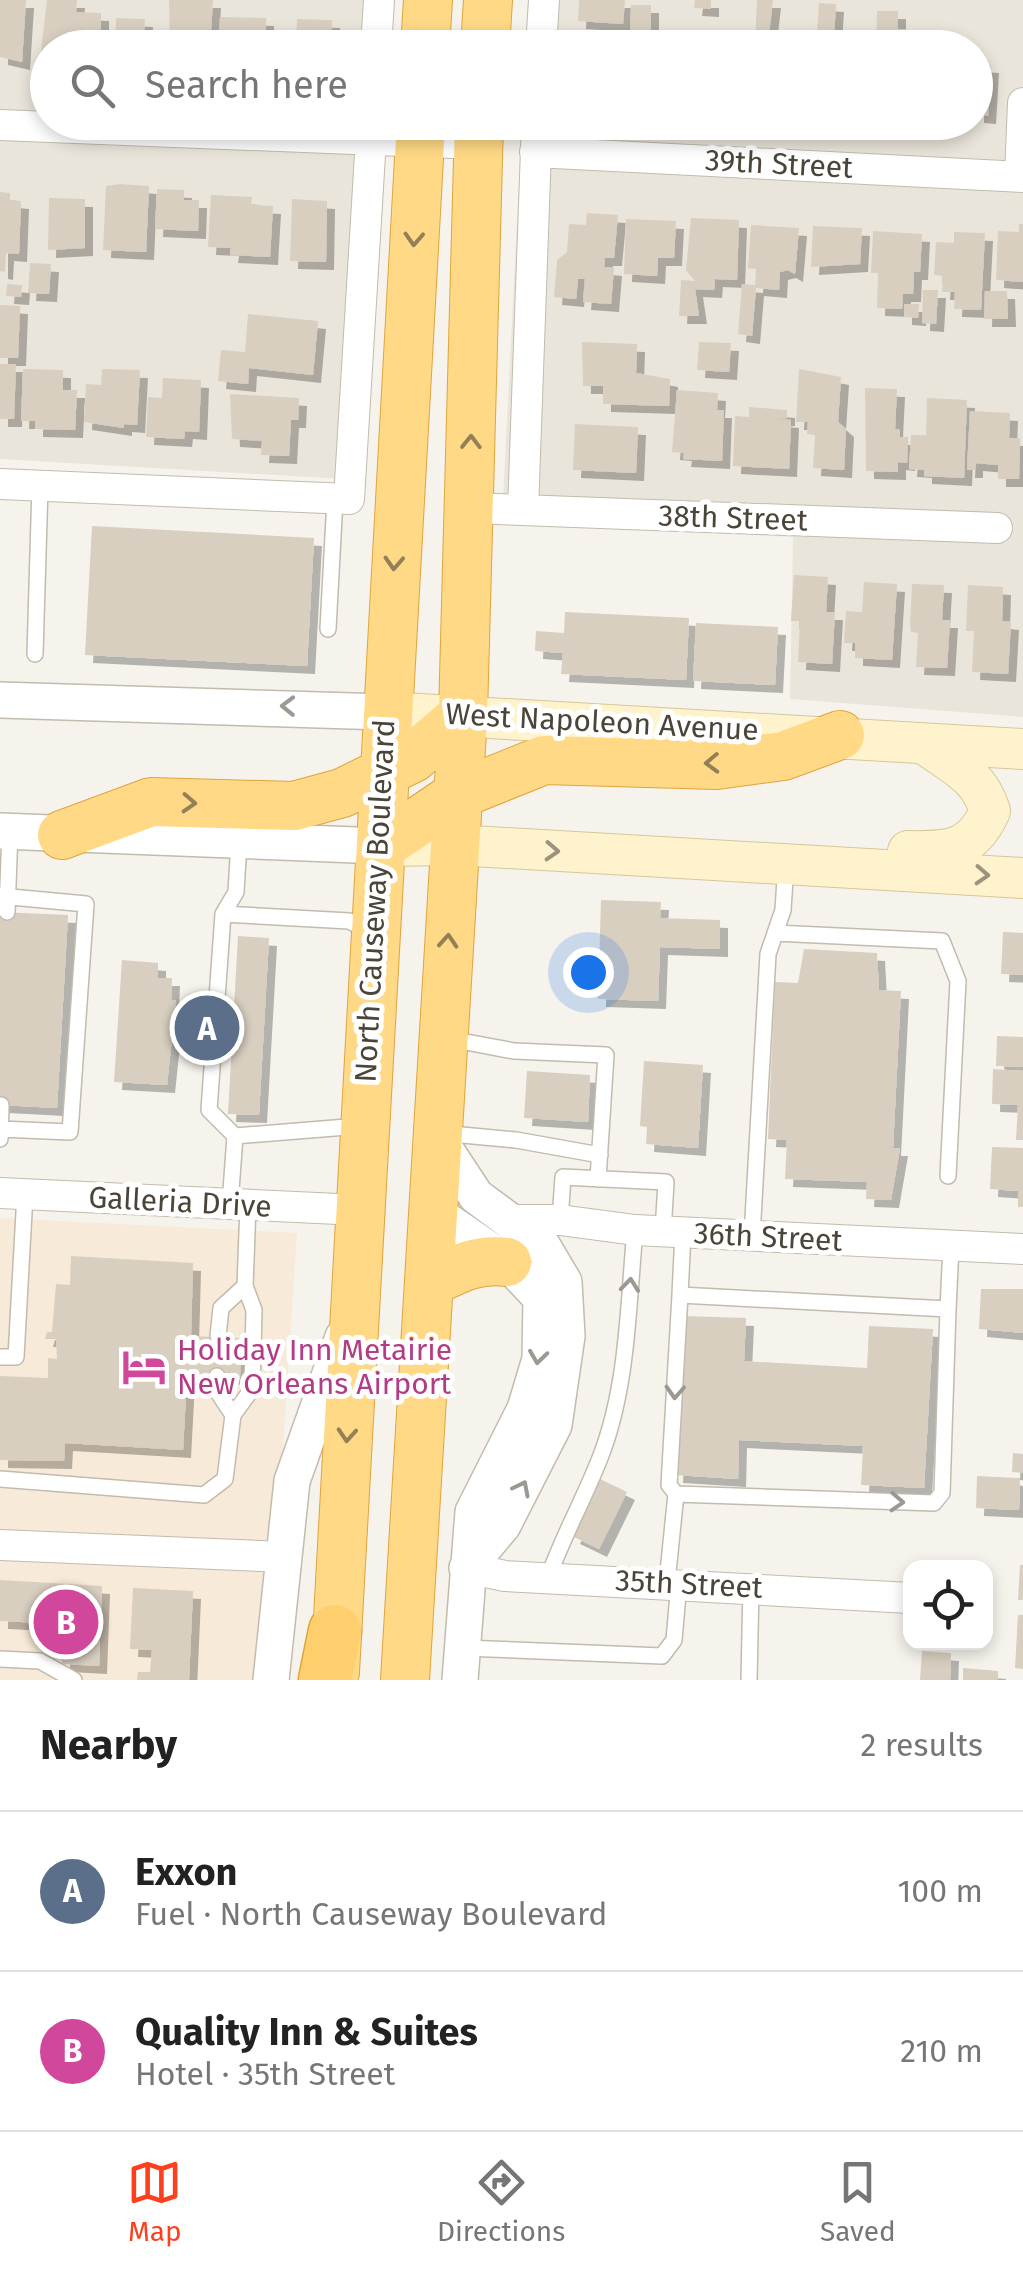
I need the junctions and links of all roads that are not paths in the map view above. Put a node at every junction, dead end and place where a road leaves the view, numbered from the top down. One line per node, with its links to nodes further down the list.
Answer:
1 (378, 0): 5 (street)
2 (428, 0): 6 (highway)
3 (488, 0): 7 (highway)
4 (544, 0): 8 (street)
5 (377, 30)
6 (426, 30)
7 (486, 30)
8 (542, 30)
9 (1023, 103): 17 (street)
10 (0, 125): 11 (street)
11 (30, 125)
12 (371, 140): 20 (street)
13 (420, 140): 27 (highway, North Causeway Boulevard, one-way to 27)
14 (478, 140): 21 (highway, one-way to 14)
15 (536, 140): 22 (street)
16 (572, 140): 17 (street, 39th Street)
17 (1021, 177)
18 (0, 484): 19 (street)
19 (40, 486): 20 (street); 25 (lane)
20 (342, 499): 24 (lane)
21 (470, 508): 22 (street, 38th Street); 28 (highway)
22 (523, 510): 23 (street, 38th Street)
23 (997, 528)
24 (328, 629)
25 (36, 654)
26 (0, 700): 27 (street, West Napoleon Avenue, one-way to 26)
27 (385, 712): 28 (main road, West Napoleon Avenue); 32 (highway, North Causeway Boulevard)
28 (463, 715): 29 (main road, West Napoleon Avenue); 32 (highway); 33 (highway)
29 (840, 735): 30 (main road, West Napoleon Avenue); 33 (highway, one-way to 33)
30 (922, 742): 31 (main road, West Napoleon Avenue); 39 (main road)
31 (1023, 749)
32 (385, 775): 35 (highway, one-way to 32); 38 (highway, North Causeway Boulevard)
33 (458, 795): 37 (highway); 38 (highway)
34 (3, 830): 35 (street); 41 (lane)
35 (62, 835): 36 (street)
36 (239, 842): 38 (street); 42 (lane)
37 (455, 845): 38 (main road); 39 (main road, one-way to 39); 45 (highway, one-way to 37)
38 (382, 846): 43 (highway, North Causeway Boulevard)
39 (786, 855): 40 (main road, one-way to 40); 44 (lane)
40 (1023, 878)
41 (5, 902): 48 (lane)
42 (223, 914): 43 (lane); 50 (lane)
43 (376, 934): 47 (highway, North Causeway Boulevard); 57 (highway)
44 (775, 934): 53 (lane); 61 (lane)
45 (441, 1037): 49 (highway); 52 (lane)
46 (1, 1105): 48 (lane)
47 (363, 1126): 50 (lane); 58 (highway, North Causeway Boulevard)
48 (0, 1129): 51 (lane)
49 (434, 1132): 52 (lane); 57 (highway); 62 (street)
50 (235, 1136): 56 (lane)
51 (0, 1139)
52 (600, 1155): 54 (lane)
53 (948, 1176)
54 (598, 1179): 59 (lane); 60 (lane)
55 (12, 1194): 56 (street, Galleria Drive); 71 (lane)
56 (239, 1205): 58 (street, Galleria Drive); 65 (lane)
57 (430, 1208): 62 (street); 67 (highway)
58 (359, 1210): 67 (highway); 68 (highway, North Causeway Boulevard)
59 (560, 1220): 60 (street, 36th Street); 62 (street, 36th Street)
60 (660, 1232): 61 (street, 36th Street); 66 (lane); 79 (lane, one-way to 60)
61 (752, 1236): 63 (street, 36th Street)
62 (510, 1241): 67 (highway); 78 (street)
63 (951, 1246): 64 (street, 36th Street); 69 (lane)
64 (1023, 1249)
65 (244, 1286): 70 (lane); 73 (lane)
66 (680, 1295): 69 (lane); 75 (lane, one-way to 75)
67 (428, 1298): 88 (highway)
68 (356, 1303): 77 (street); 84 (highway, North Causeway Boulevard, one-way to 84)
69 (948, 1309): 75 (lane, one-way to 69)
70 (218, 1336)
71 (0, 1357)
72 (217, 1376): 73 (lane)
73 (233, 1415): 74 (lane)
74 (0, 1480)
75 (676, 1494): 80 (lane)
76 (0, 1545): 77 (street)
77 (284, 1557): 87 (street)
78 (467, 1568): 79 (street, 35th Street); 85 (street)
79 (548, 1578): 80 (street, 35th Street)
80 (673, 1582): 81 (street, 35th Street); 85 (lane)
81 (750, 1587): 82 (street, 35th Street); 89 (lane)
82 (903, 1598)
83 (0, 1659): 86 (lane)
84 (332, 1664)
85 (460, 1664)
86 (74, 1680)
87 (271, 1680)
88 (404, 1680)
89 (749, 1680)

